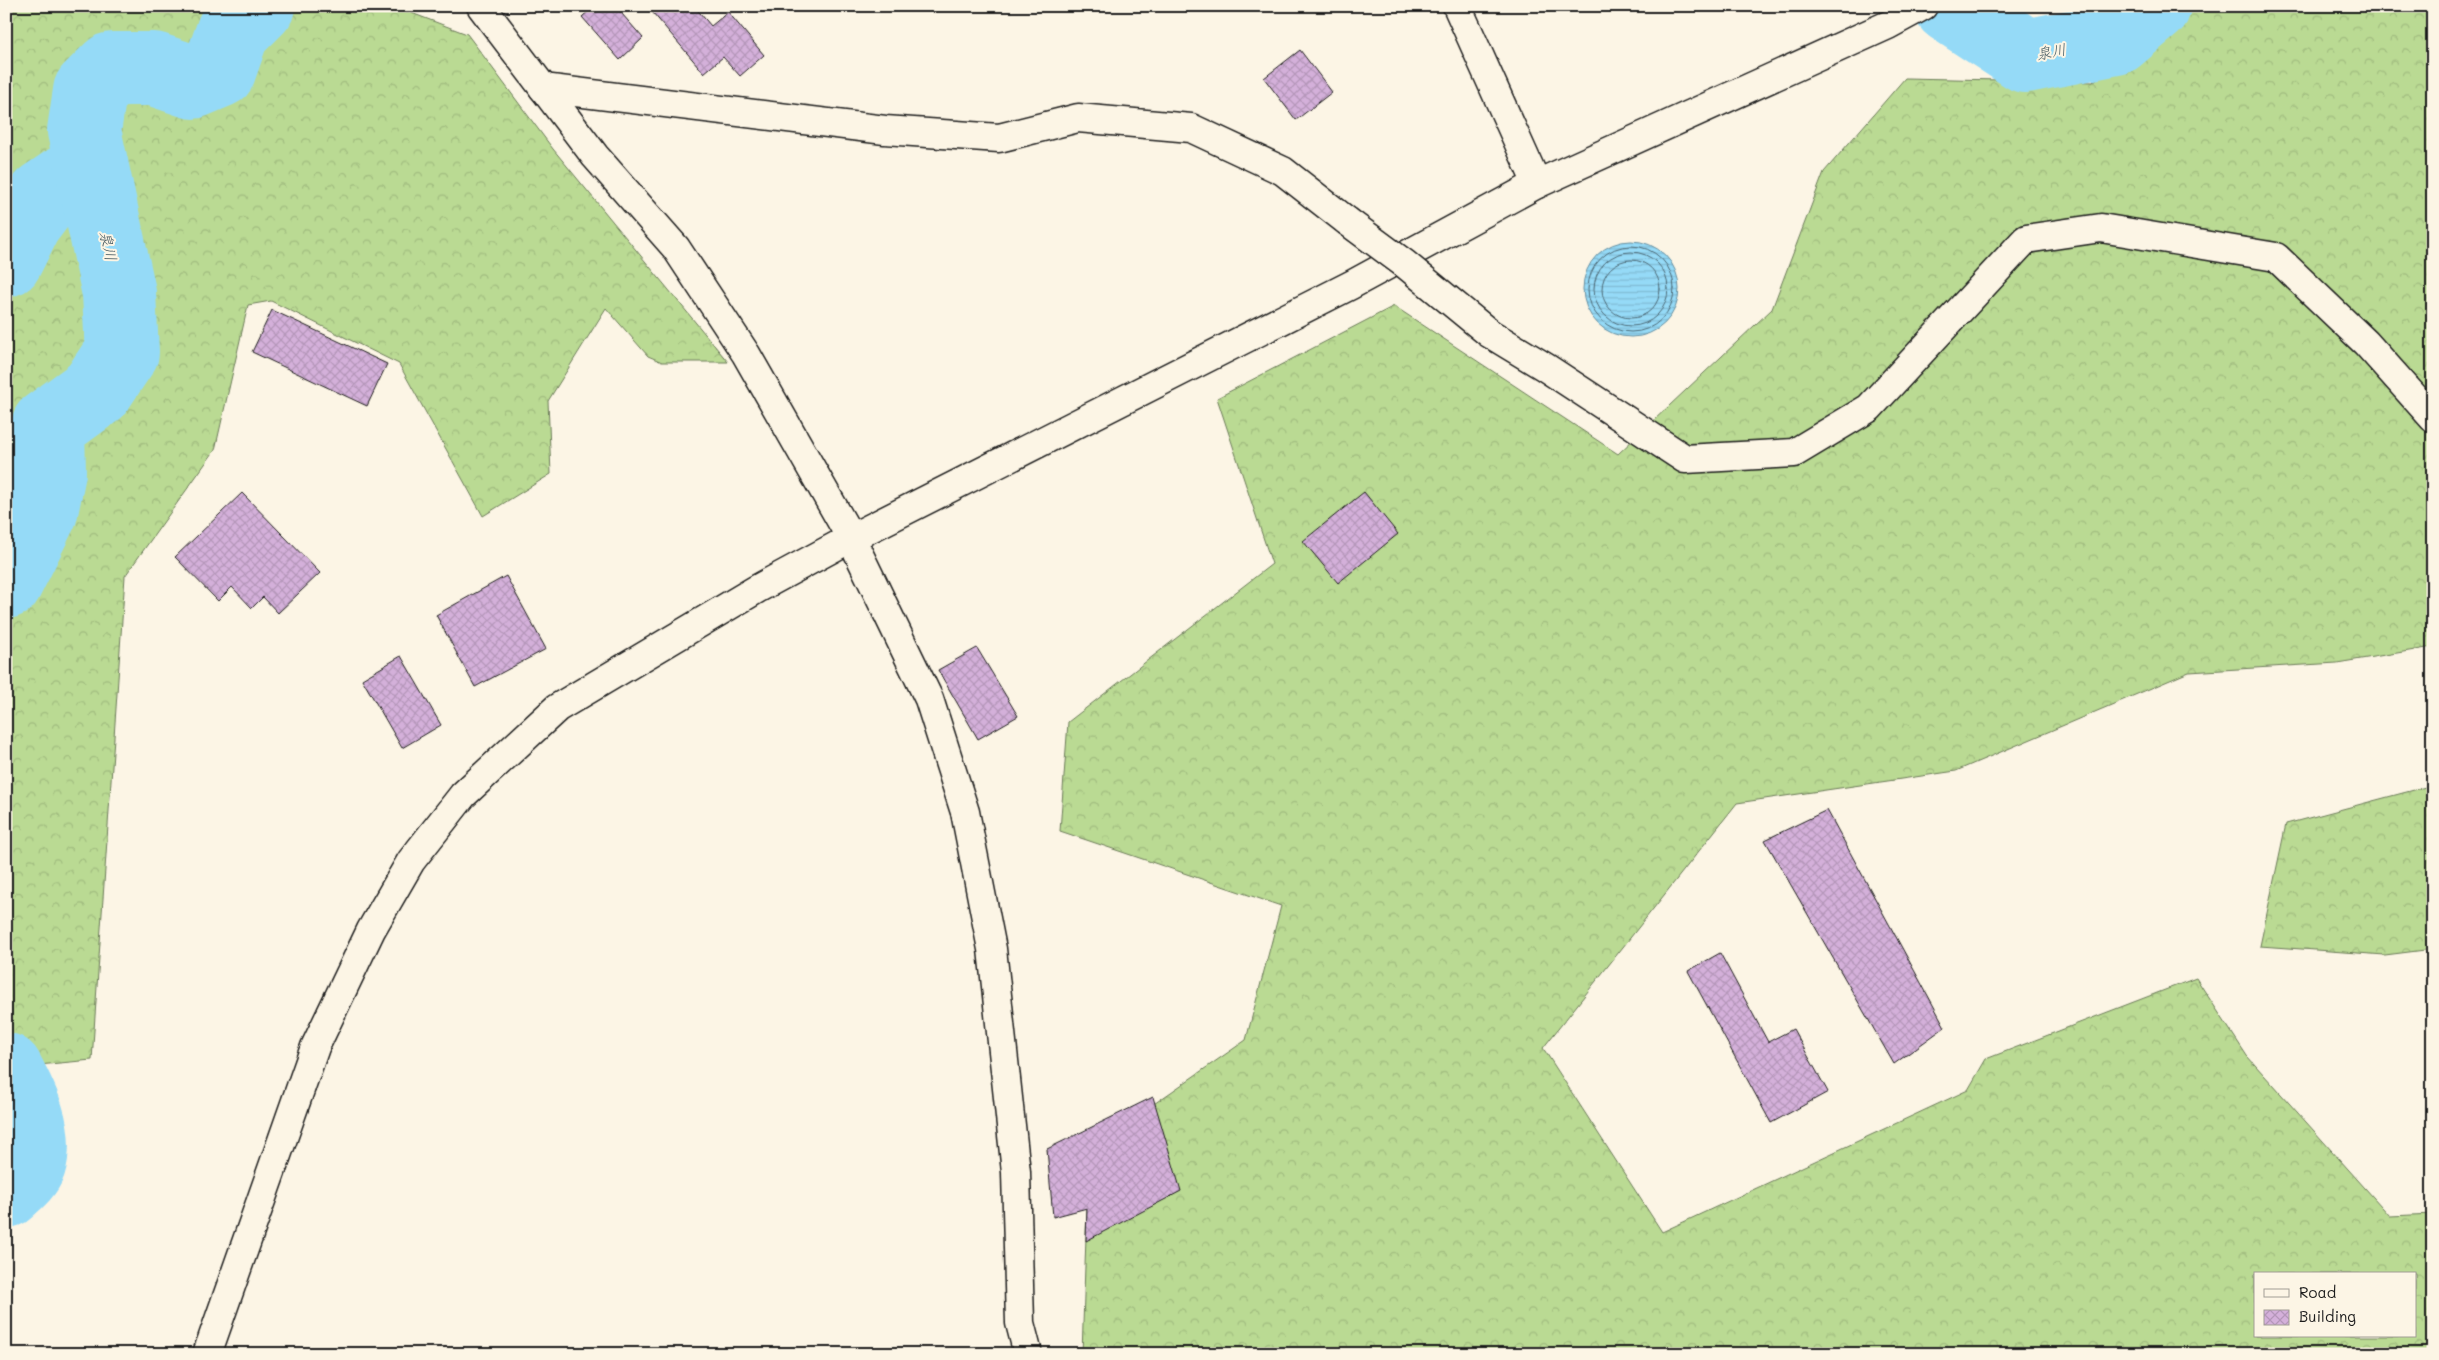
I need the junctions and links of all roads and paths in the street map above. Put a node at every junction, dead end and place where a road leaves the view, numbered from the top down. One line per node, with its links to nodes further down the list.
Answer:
1 (481, 6): 4 (street)
2 (1457, 6): 5 (street)
3 (1923, 6): 5 (street)
4 (543, 88): 6 (street, bridge); 7 (street)
5 (1537, 184): 7 (street)
6 (2433, 418)
7 (851, 538): 8 (street); 9 (street)
8 (207, 1354)
9 (1028, 1354)

